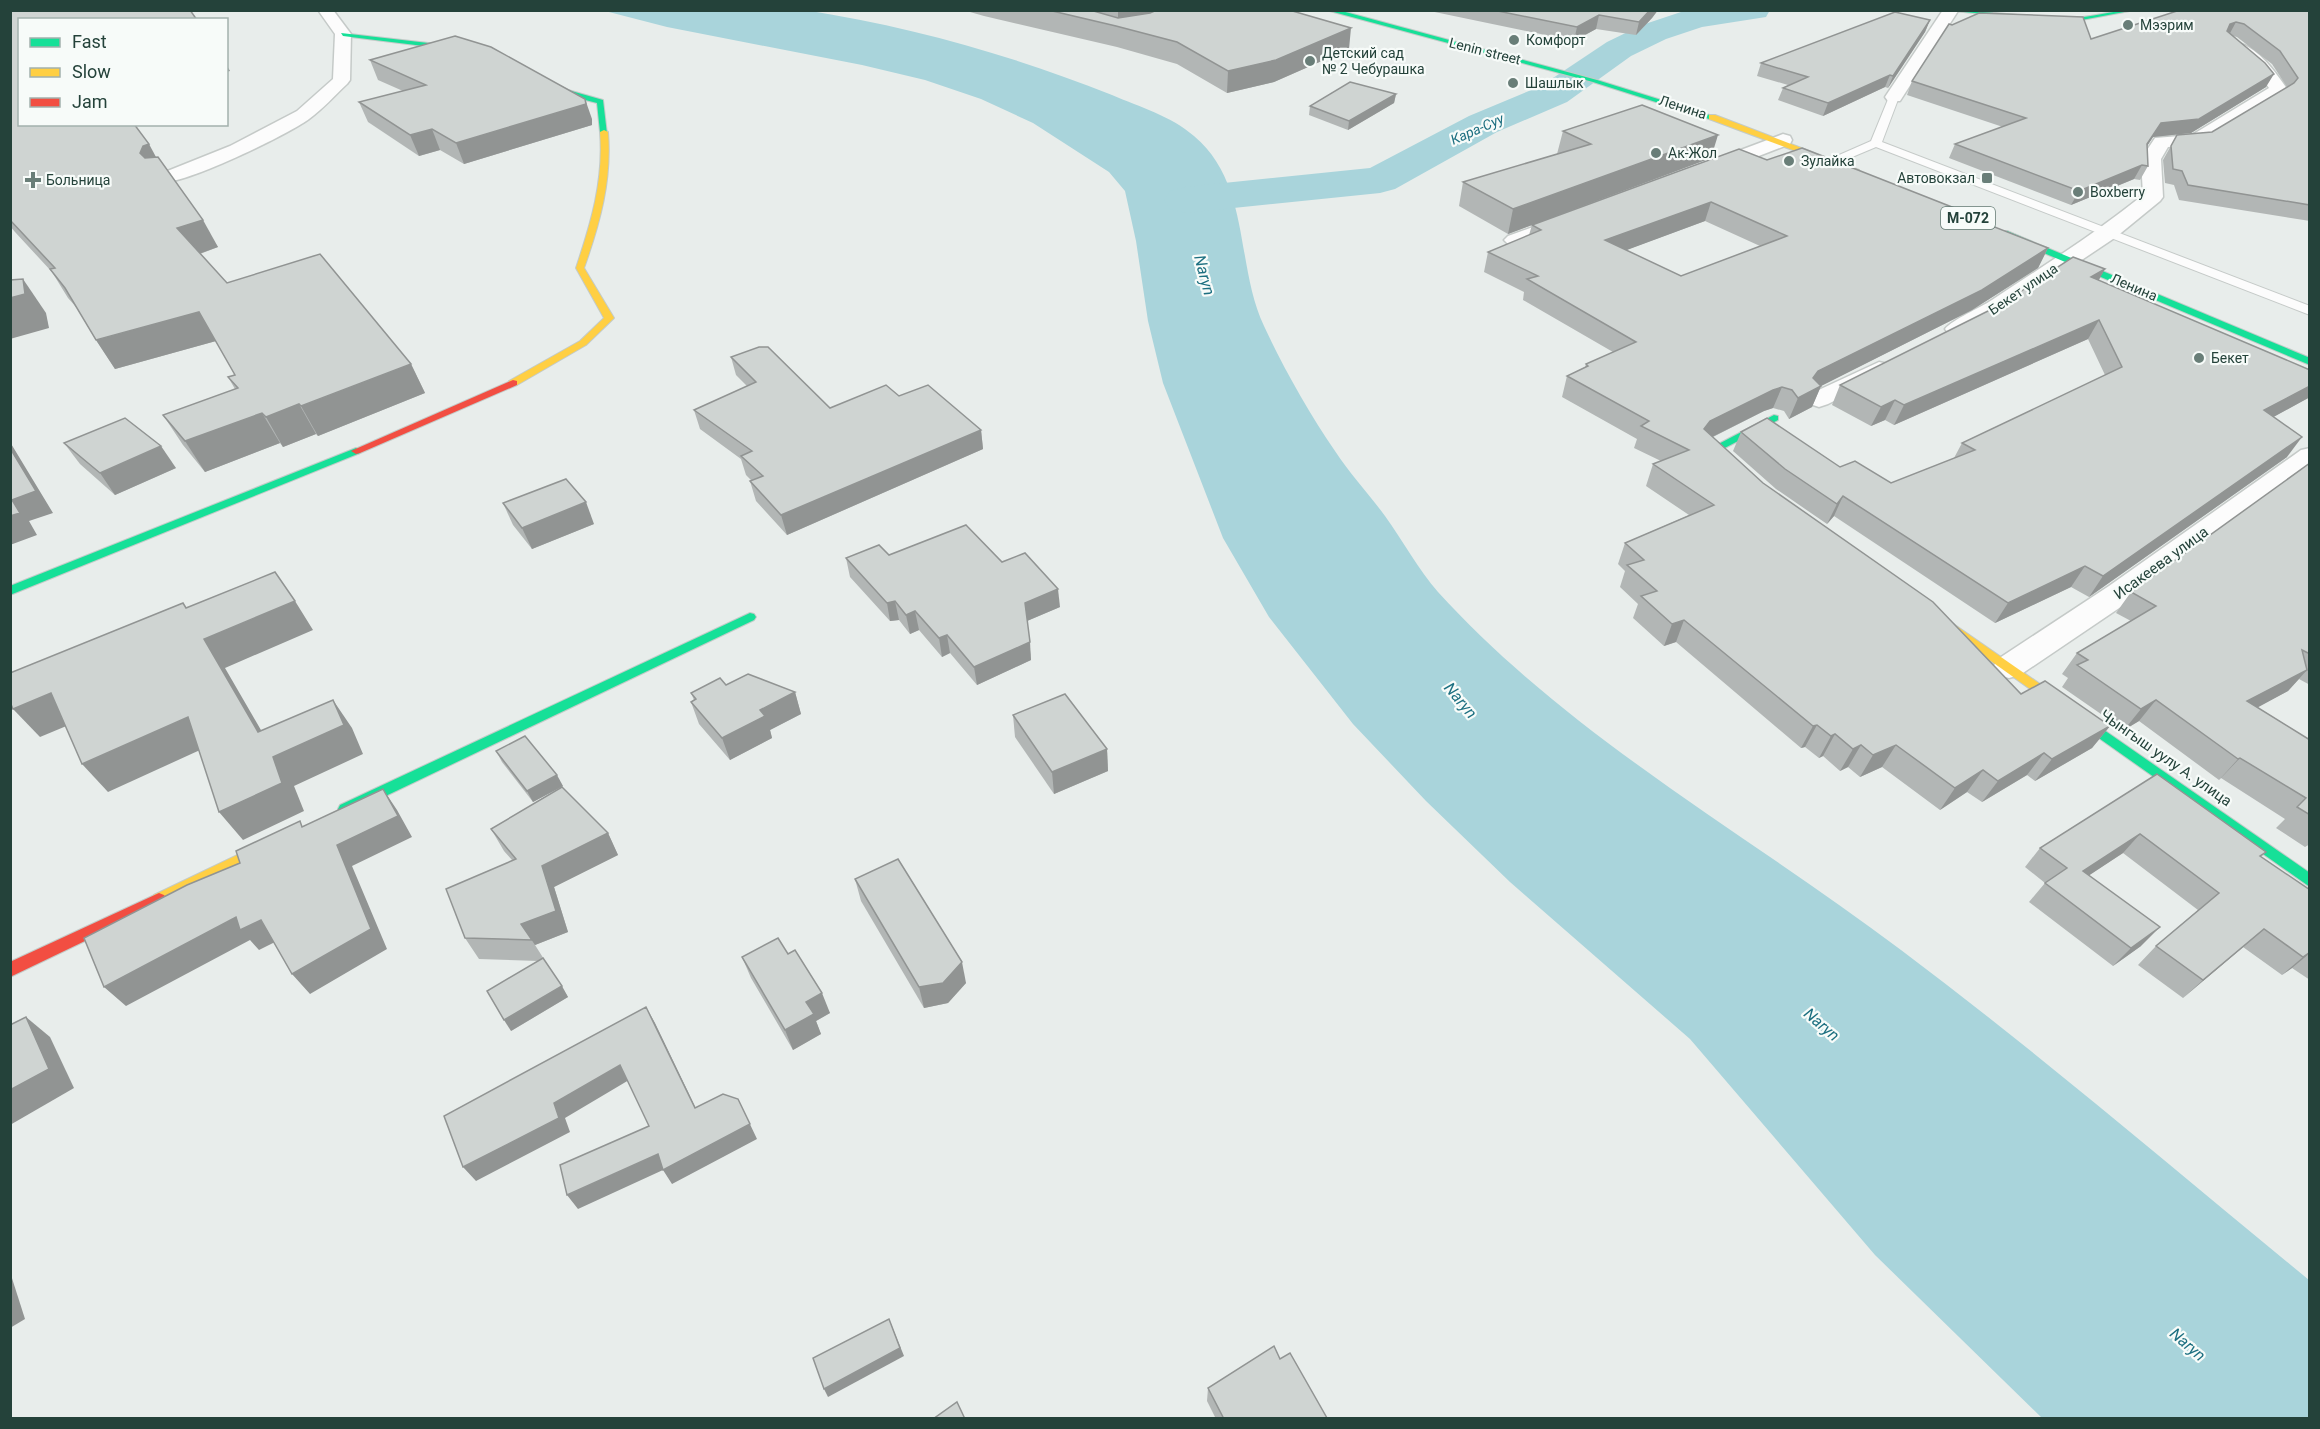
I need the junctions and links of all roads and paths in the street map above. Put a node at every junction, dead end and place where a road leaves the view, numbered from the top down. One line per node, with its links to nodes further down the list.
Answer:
1 (325, 10): 6 (street)
2 (1329, 10): 10 (main road, Lenin street)
3 (1944, 10): 5 (main road)
4 (2132, 10): 5 (main road)
5 (1950, 11): 11 (street)
6 (343, 33): 8 (main road); 17 (street)
7 (2230, 42): 20 (street, Бекет улица)
8 (484, 54)
9 (525, 71): 31 (main road)
10 (1621, 87): 12 (main road, Ленина)
11 (1894, 97): 13 (lane)
12 (1783, 140): 14 (main road, Ленина); 15 (street)
13 (1876, 143): 14 (lane); 20 (lane)
14 (1834, 161): 16 (main road, Ленина)
15 (1695, 174)
16 (1865, 174)
17 (167, 177)
18 (1594, 211): 21 (street)
19 (1992, 228): 22 (main road, Ленина / М-072)
20 (2109, 233): 22 (street, Бекет улица); 23 (lane)
21 (1515, 240)
22 (2067, 260): 24 (street, Бекет улица); 26 (main road, Ленина / М-072)
23 (2310, 312)
24 (1940, 338)
25 (1900, 358): 27 (street)
26 (2310, 362)
27 (1819, 399)
28 (1774, 418): 30 (main road)
29 (2310, 456): 34 (street, Исакеева улица)
30 (1747, 481)
31 (10, 591)
32 (1921, 606): 34 (main road, Чынгыш уулу А. улица)
33 (750, 617): 35 (main road)
34 (2009, 666): 37 (main road, Чынгыш уулу А. улица)
35 (333, 815)
36 (290, 836): 38 (main road)
37 (2310, 880)
38 (10, 970)

